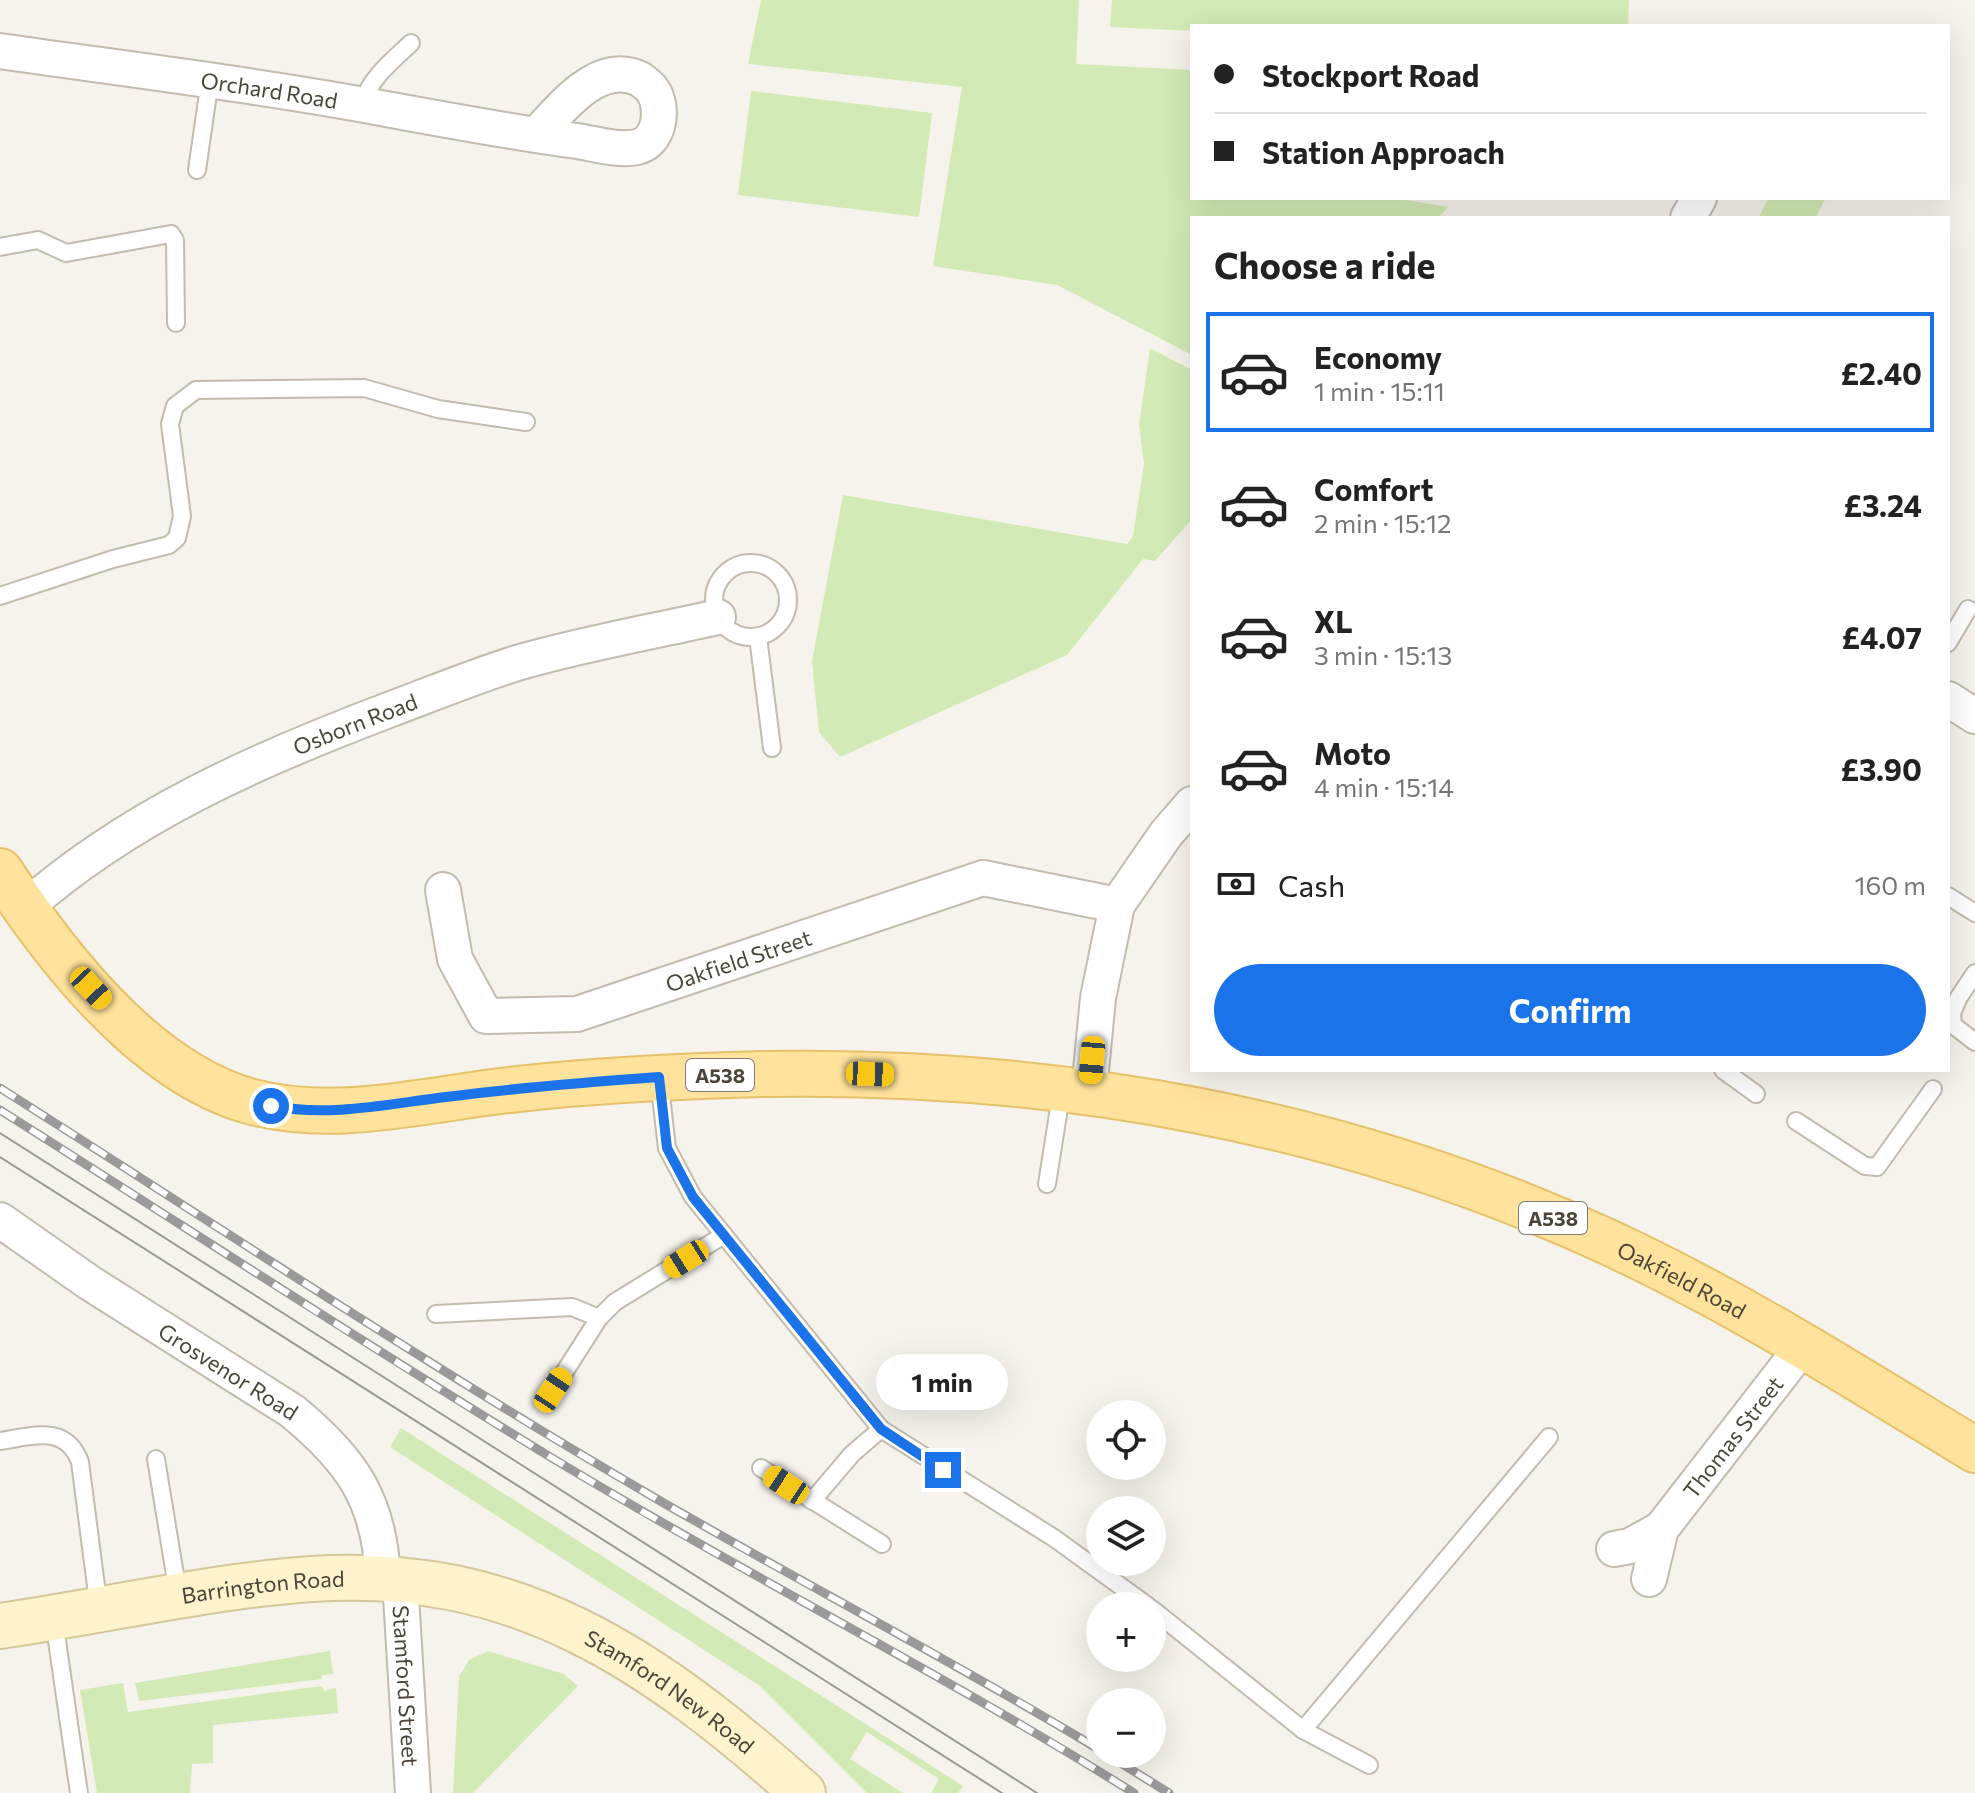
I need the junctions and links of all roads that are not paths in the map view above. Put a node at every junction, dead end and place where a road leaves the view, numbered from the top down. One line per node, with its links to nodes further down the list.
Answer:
1 (411, 43): 4 (lane)
2 (0, 51): 3 (street, Orchard Road)
3 (210, 80): 4 (street, Orchard Road); 6 (lane)
4 (362, 104): 5 (street, Orchard Road)
5 (536, 135)
6 (197, 170)
7 (0, 247): 8 (lane)
8 (176, 323)
9 (526, 422): 10 (lane)
10 (0, 596)
11 (1968, 609): 14 (lane)
12 (718, 617): 13 (lane); 13 (lane); 23 (street, Osborn Road)
13 (758, 637): 17 (lane)
14 (1950, 640)
15 (1950, 700): 16 (street)
16 (1975, 716)
17 (772, 748)
18 (1190, 806): 22 (street)
19 (0, 871): 23 (main road, A538)
20 (443, 890): 22 (street, Oakfield Street)
21 (1950, 897): 24 (lane)
22 (1117, 905): 29 (street)
23 (25, 908): 28 (main road, A538)
24 (1975, 913)
25 (1975, 973): 26 (lane)
26 (1975, 1042)
27 (1726, 1072): 31 (lane)
28 (659, 1077): 29 (main road, A538); 35 (lane)
29 (1076, 1089): 33 (lane); 38 (main road, Oakfield Road / A538)
30 (1933, 1089): 32 (lane)
31 (1756, 1094)
32 (1796, 1121)
33 (1047, 1184)
34 (0, 1220): 50 (street, Grosvenor Road)
35 (724, 1235): 37 (lane); 40 (lane)
36 (436, 1314): 37 (lane)
37 (599, 1318): 39 (lane)
38 (1803, 1346): 43 (main road, Oakfield Road / A538); 47 (street, Thomas Street)
39 (553, 1390)
40 (881, 1429): 46 (lane); 52 (lane)
41 (1549, 1437): 59 (lane)
42 (0, 1441): 55 (lane)
43 (1975, 1450)
44 (156, 1459): 53 (lane)
45 (761, 1468): 46 (lane)
46 (812, 1501): 48 (lane)
47 (1661, 1529): 49 (street, Thomas Street); 51 (street, Thomas Street)
48 (882, 1544)
49 (1614, 1549)
50 (392, 1579): 53 (main road, Barrington Road); 54 (main road, Barrington Road); 62 (street, Stamford Street)
51 (1649, 1579)
52 (1128, 1592)
53 (179, 1598): 55 (main road, Barrington Road)
54 (526, 1607): 63 (main road, Stamford New Road)
55 (99, 1611): 56 (main road, Barrington Road)
56 (54, 1618): 58 (main road, Barrington Road); 61 (lane)
57 (1166, 1621): 59 (lane)
58 (0, 1626)
59 (1303, 1730): 60 (lane)
60 (1369, 1765)
61 (79, 1793)
62 (413, 1793)
63 (803, 1793)

